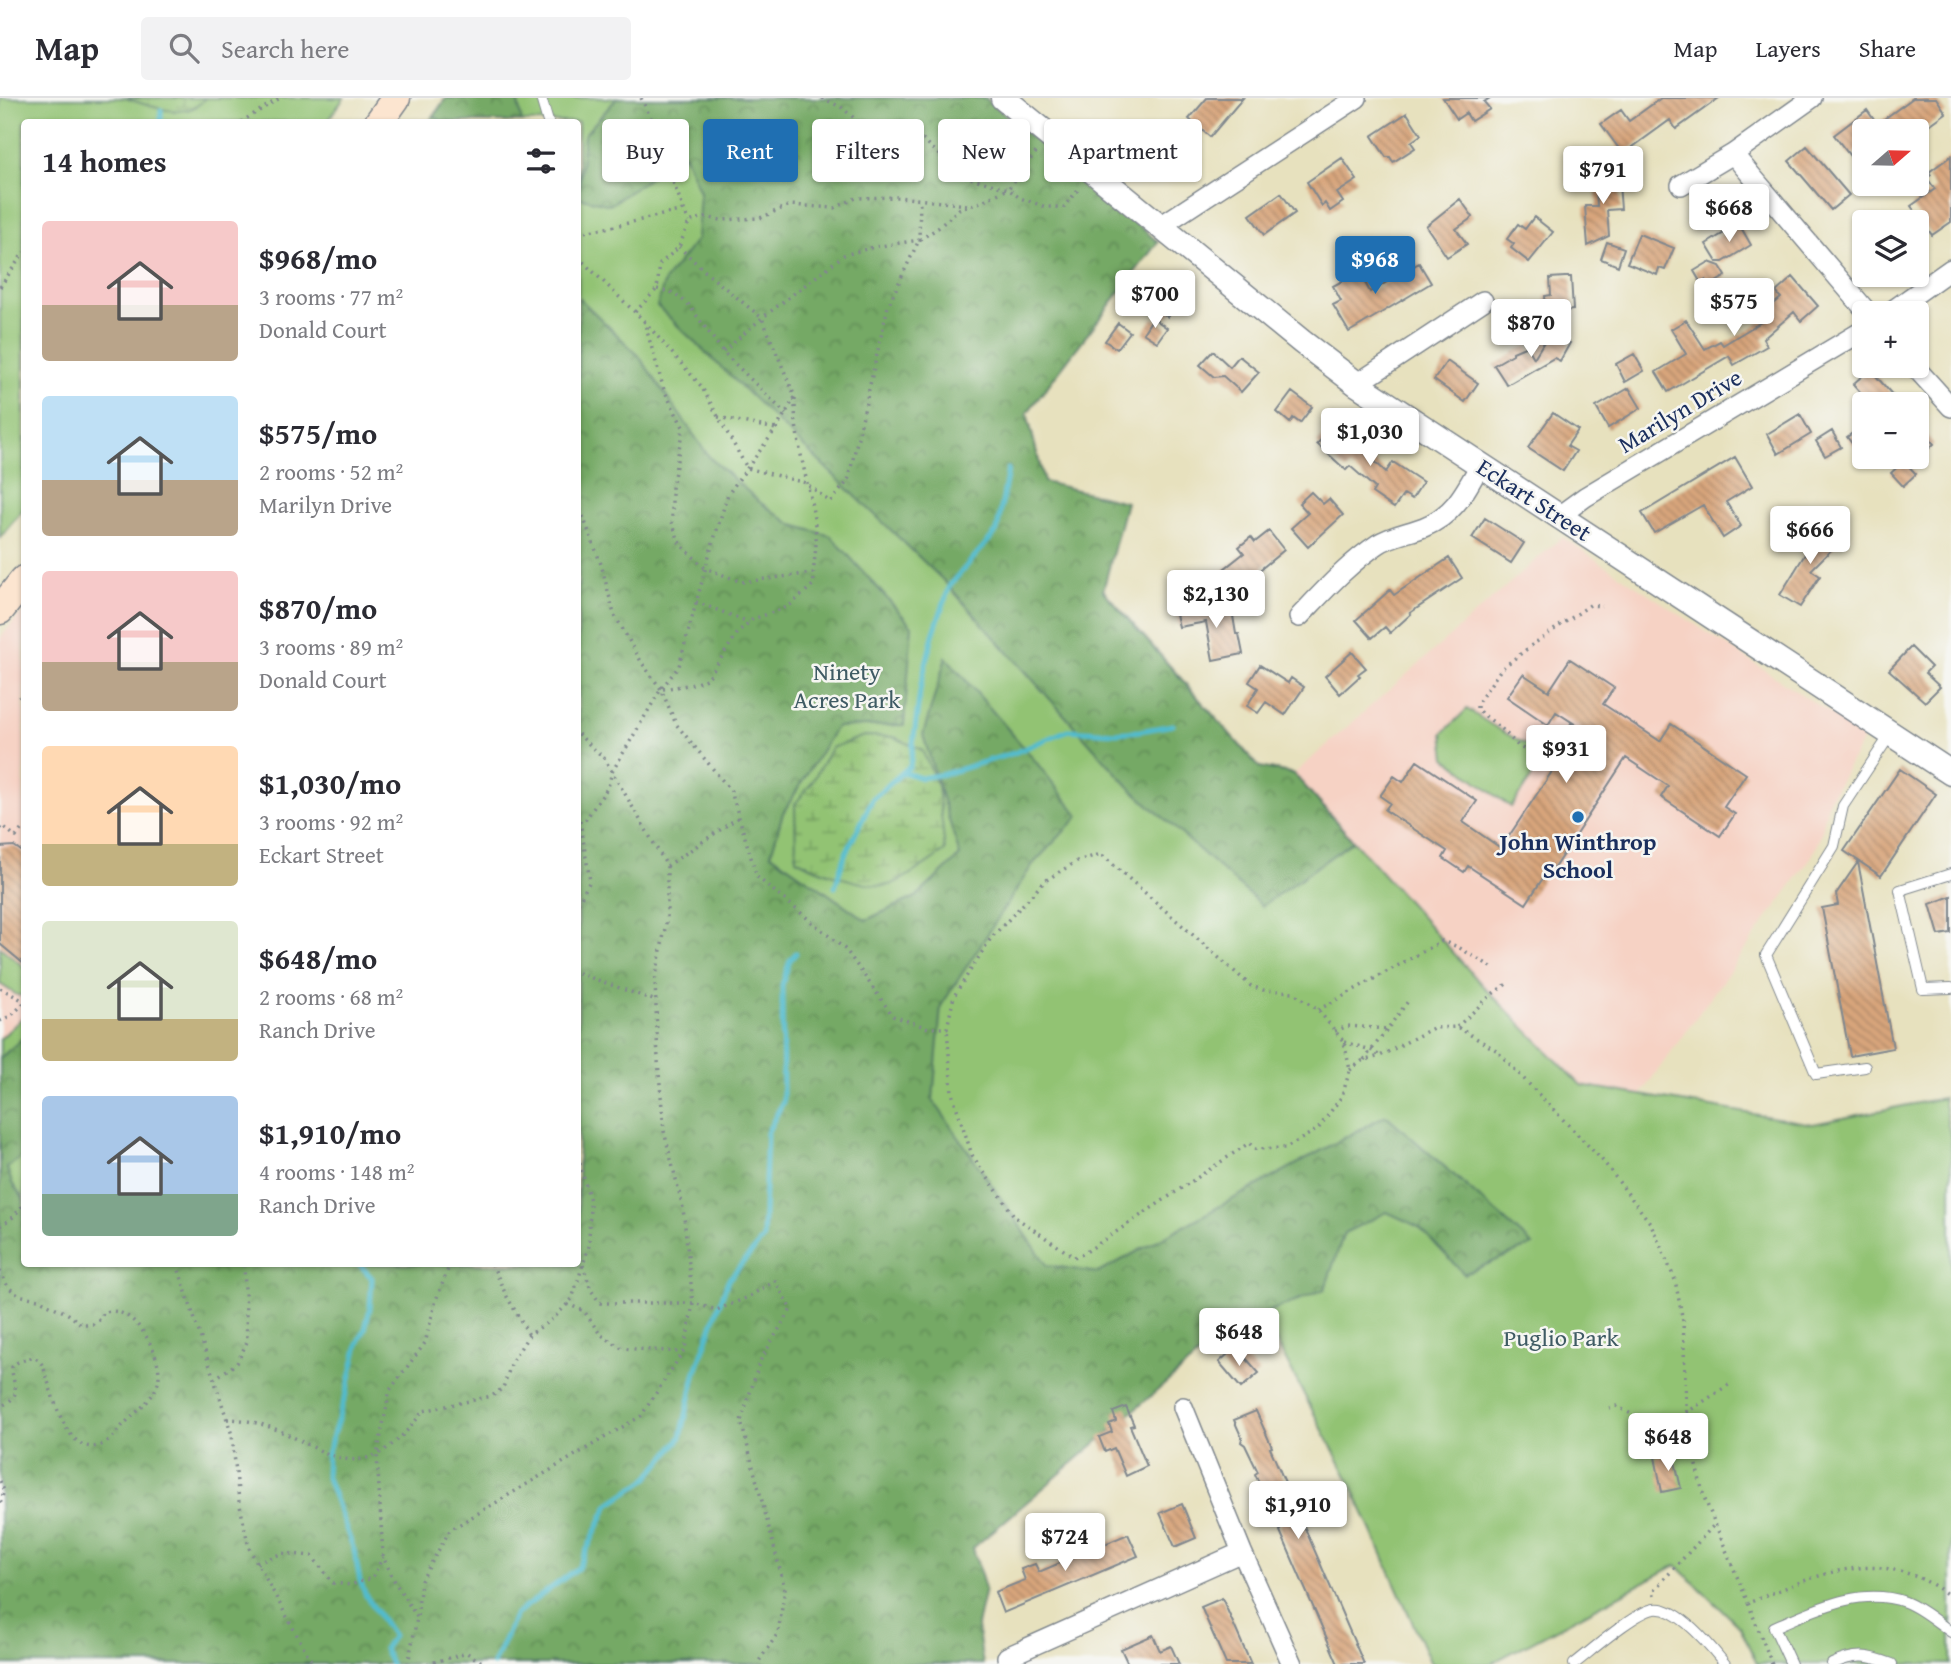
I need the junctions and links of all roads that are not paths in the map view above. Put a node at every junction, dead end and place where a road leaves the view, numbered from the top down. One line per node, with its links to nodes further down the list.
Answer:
1 (396, 98): 6 (main road)
2 (541, 98): 7 (lane)
3 (1003, 98): 10 (street, Eckart Street)
4 (1357, 98): 10 (street)
5 (1812, 98): 8 (street)
6 (381, 119)
7 (547, 119)
8 (1732, 154): 9 (street); 13 (street)
9 (1681, 186)
10 (1159, 227): 17 (street, Eckart Street)
11 (1951, 268): 14 (street)
12 (1483, 301): 17 (street)
13 (1858, 301)
14 (1906, 301)
15 (1852, 337): 20 (street, Marilyn Drive)
16 (1925, 378): 18 (street)
17 (1357, 384): 19 (street, Eckart Street)
18 (1951, 407)
19 (1480, 465): 20 (street, Eckart Street); 23 (street)
20 (1559, 516): 24 (street, Eckart Street)
21 (21, 584): 22 (main road)
22 (0, 610)
23 (1299, 617)
24 (1891, 734): 25 (street, Eckart Street); 28 (lane)
25 (1951, 773)
26 (1951, 874): 27 (lane)
27 (1951, 988)
28 (1865, 1068)
29 (1183, 1407): 30 (street)
30 (1242, 1552): 32 (street); 33 (street)
31 (1951, 1632): 36 (lane)
32 (1007, 1657)
33 (1292, 1664)
34 (1574, 1664): 35 (lane)
35 (1725, 1664)
36 (1791, 1664)
37 (1832, 1664): 38 (lane)
38 (1892, 1664)

